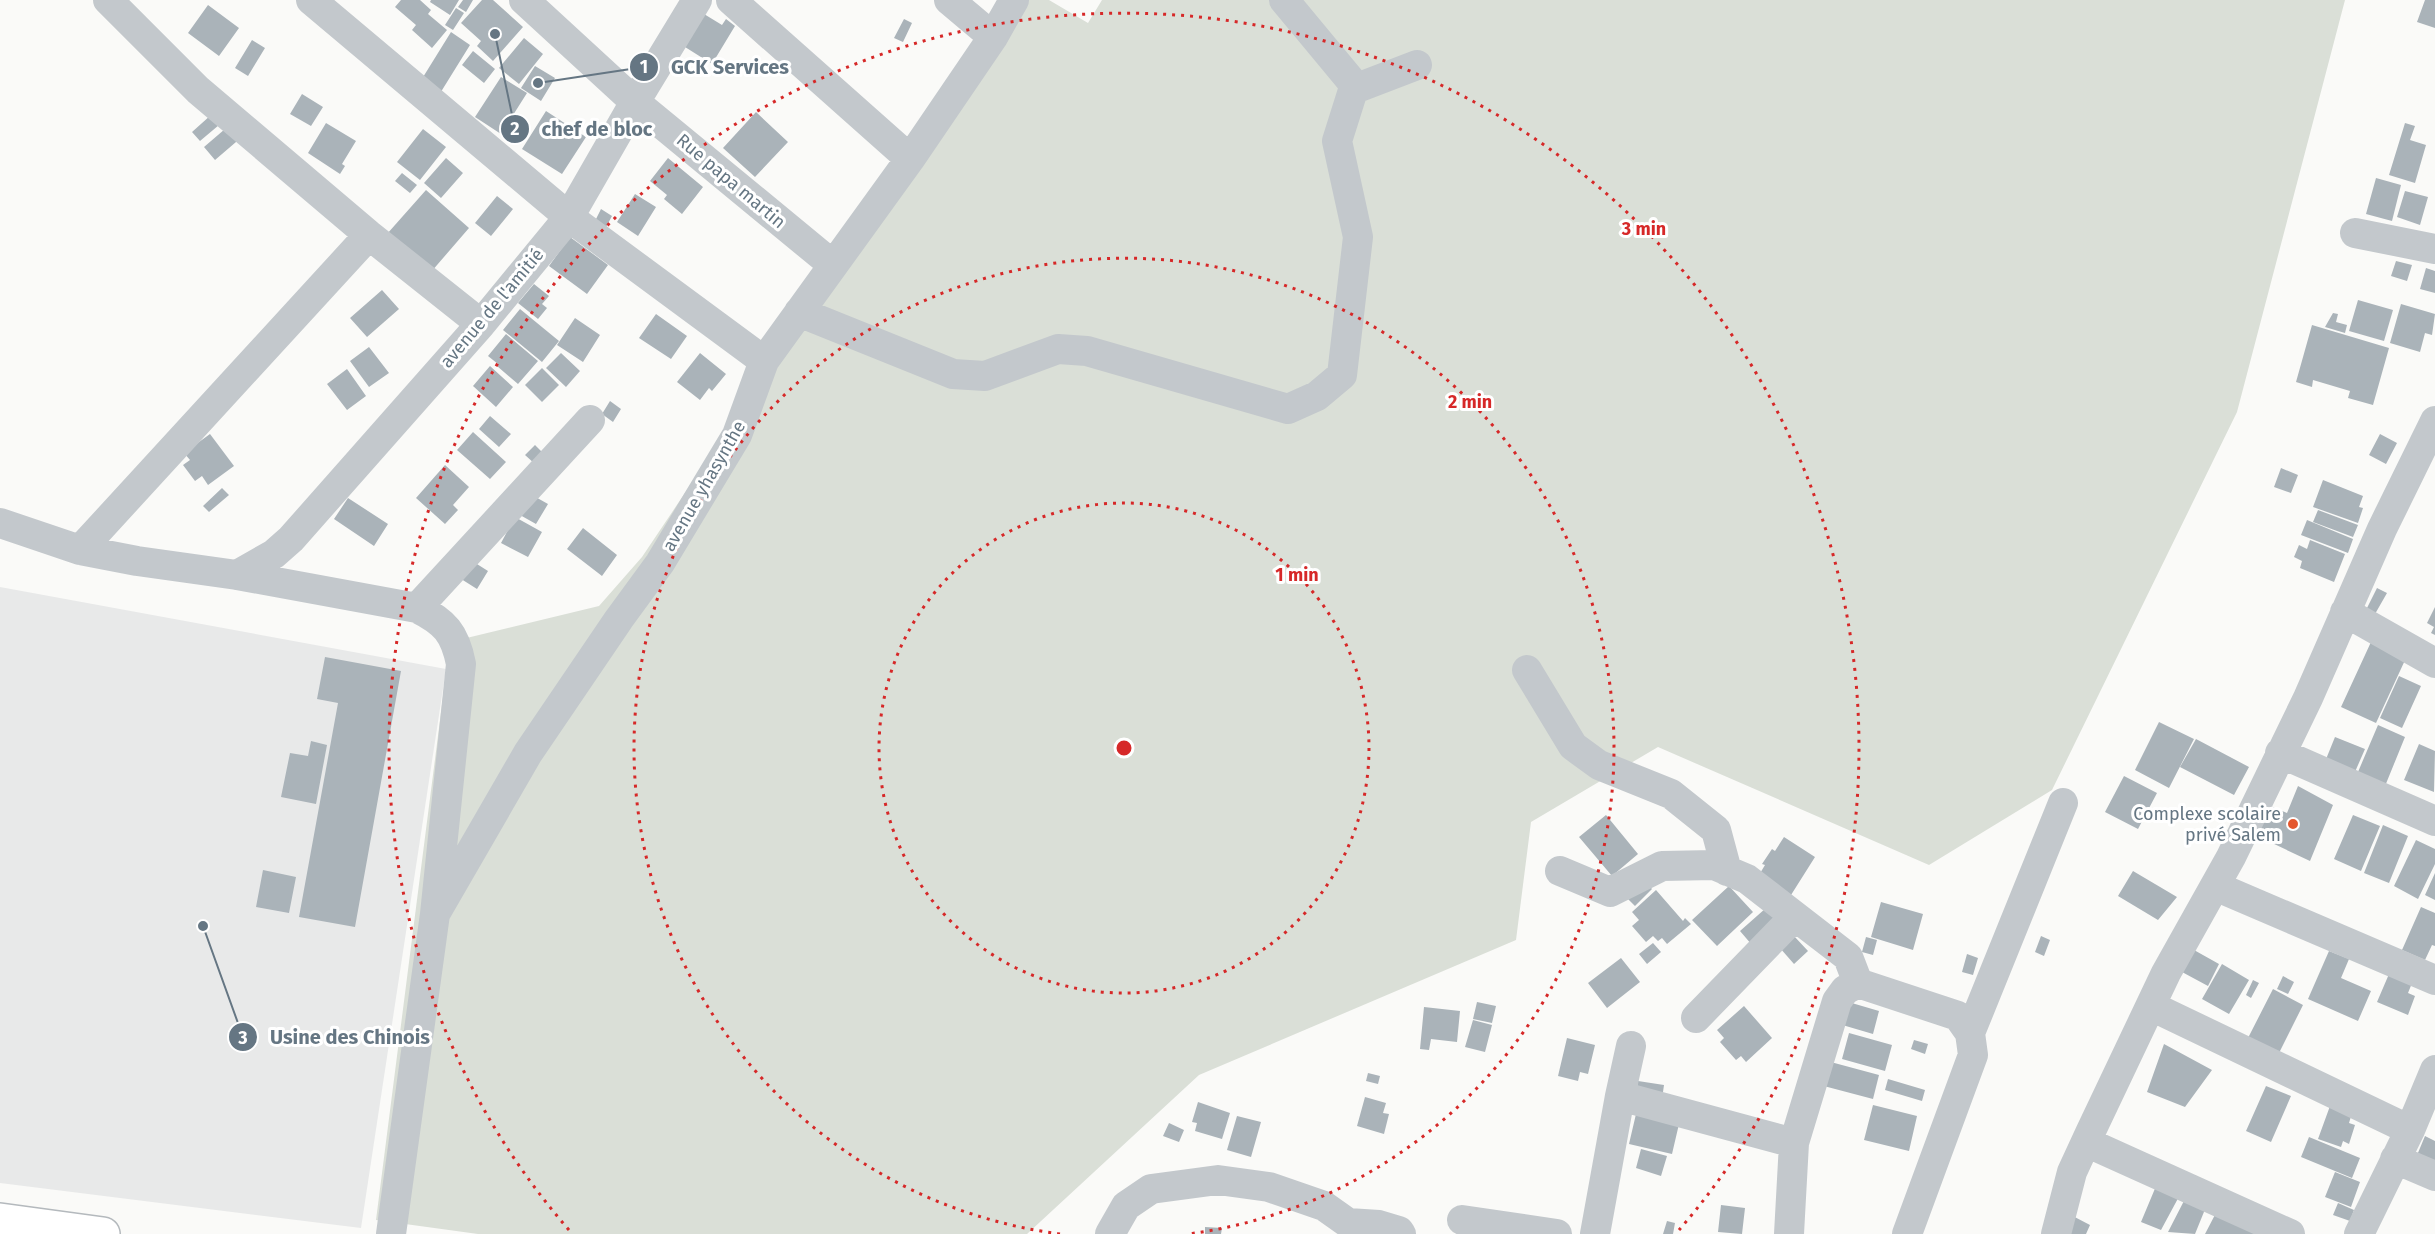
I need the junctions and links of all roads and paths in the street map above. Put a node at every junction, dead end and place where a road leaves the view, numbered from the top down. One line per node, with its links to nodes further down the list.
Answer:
1 (108, 0): 16 (street)
2 (311, 0): 14 (street)
3 (524, 0): 12 (street, Rue papa martin)
4 (697, 0): 12 (street, avenue de l'amitié)
5 (731, 0): 13 (street)
6 (949, 0): 9 (street)
7 (1014, 0): 9 (street, avenue yhasynthe)
8 (1284, 0): 11 (street)
9 (993, 37): 13 (street, avenue yhasynthe)
10 (1417, 65): 11 (street)
11 (1355, 84): 19 (street)
12 (635, 102): 14 (street, avenue de l'amitié); 18 (street, Rue papa martin)
13 (910, 159): 18 (street, avenue yhasynthe)
14 (569, 217): 20 (street, avenue de l'amitié); 21 (street)
15 (2355, 233): 17 (street)
16 (369, 235): 20 (street); 25 (street)
17 (2435, 249)
18 (832, 265): 19 (street, avenue yhasynthe)
19 (799, 312): 21 (street, avenue yhasynthe)
20 (481, 324): 26 (street, avenue de l'amitié)
21 (764, 362): 37 (street, avenue yhasynthe)
22 (590, 420): 27 (street)
23 (2435, 422): 28 (street)
24 (0, 523): 25 (street)
25 (80, 550): 26 (street)
26 (237, 575): 27 (street)
27 (417, 608): 37 (street)
28 (2345, 612): 29 (street); 31 (street)
29 (2435, 663)
30 (1527, 670): 35 (street)
31 (2280, 753): 33 (street); 36 (street)
32 (2063, 803): 43 (street)
33 (2435, 821)
34 (1560, 871): 35 (street)
35 (1727, 871): 38 (street)
36 (2215, 886): 39 (street); 41 (street)
37 (435, 914): 55 (street)
38 (1794, 917): 40 (street); 42 (street)
39 (2435, 980)
40 (1858, 983): 43 (street); 49 (street)
41 (2151, 1006): 47 (street); 48 (street)
42 (1696, 1018)
43 (1970, 1033): 61 (street)
44 (1631, 1046): 46 (street)
45 (2435, 1070): 47 (street)
46 (1620, 1096): 49 (street); 59 (street)
47 (2410, 1130): 50 (street)
48 (2086, 1142): 62 (street); 63 (street)
49 (1794, 1143): 60 (street)
50 (2396, 1159): 51 (street); 64 (street)
51 (2435, 1176)
52 (0, 1220): 54 (highway)
53 (1462, 1220): 58 (street)
54 (104, 1234)
55 (391, 1234)
56 (1110, 1234): 57 (street)
57 (1401, 1234)
58 (1557, 1234)
59 (1595, 1234)
60 (1789, 1234)
61 (1907, 1234)
62 (2056, 1234)
63 (2290, 1234)
64 (2359, 1234)

